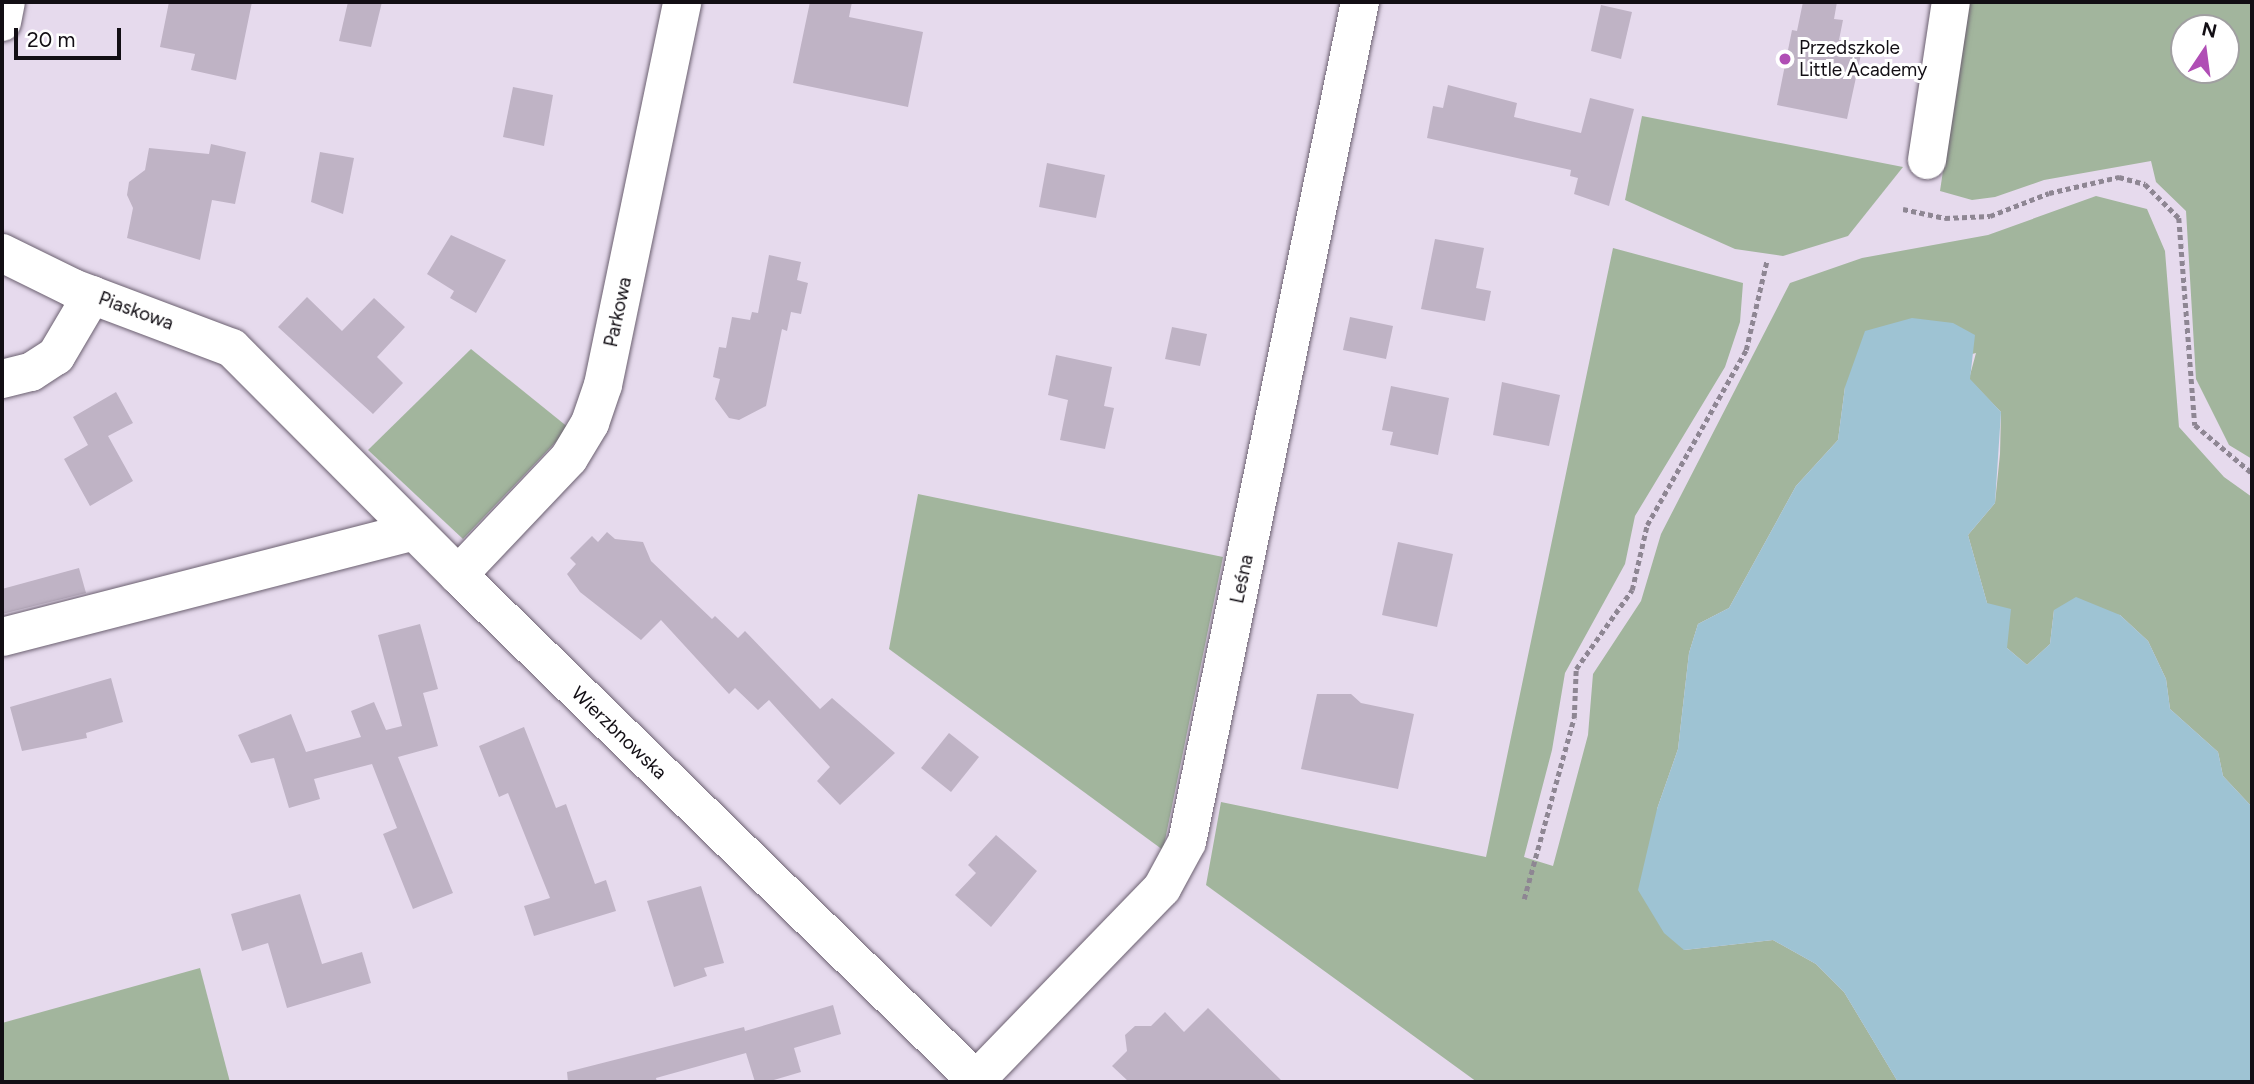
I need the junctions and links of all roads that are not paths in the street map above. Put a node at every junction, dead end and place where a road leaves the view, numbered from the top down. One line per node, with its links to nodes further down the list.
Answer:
1 (6, 2): 5 (street)
2 (682, 2): 12 (street, Parkowa)
3 (1360, 2): 14 (street, Leśna)
4 (1951, 2): 6 (street)
5 (2, 22)
6 (1927, 160)
7 (2, 253): 8 (street, Piaskowa)
8 (92, 295): 9 (street); 10 (street, Piaskowa)
9 (2, 379)
10 (265, 379): 11 (street, Wierzbnowska)
11 (414, 531): 12 (street, Wierzbnowska); 13 (street)
12 (458, 575): 14 (street, Wierzbnowska)
13 (2, 637)
14 (977, 1081)

